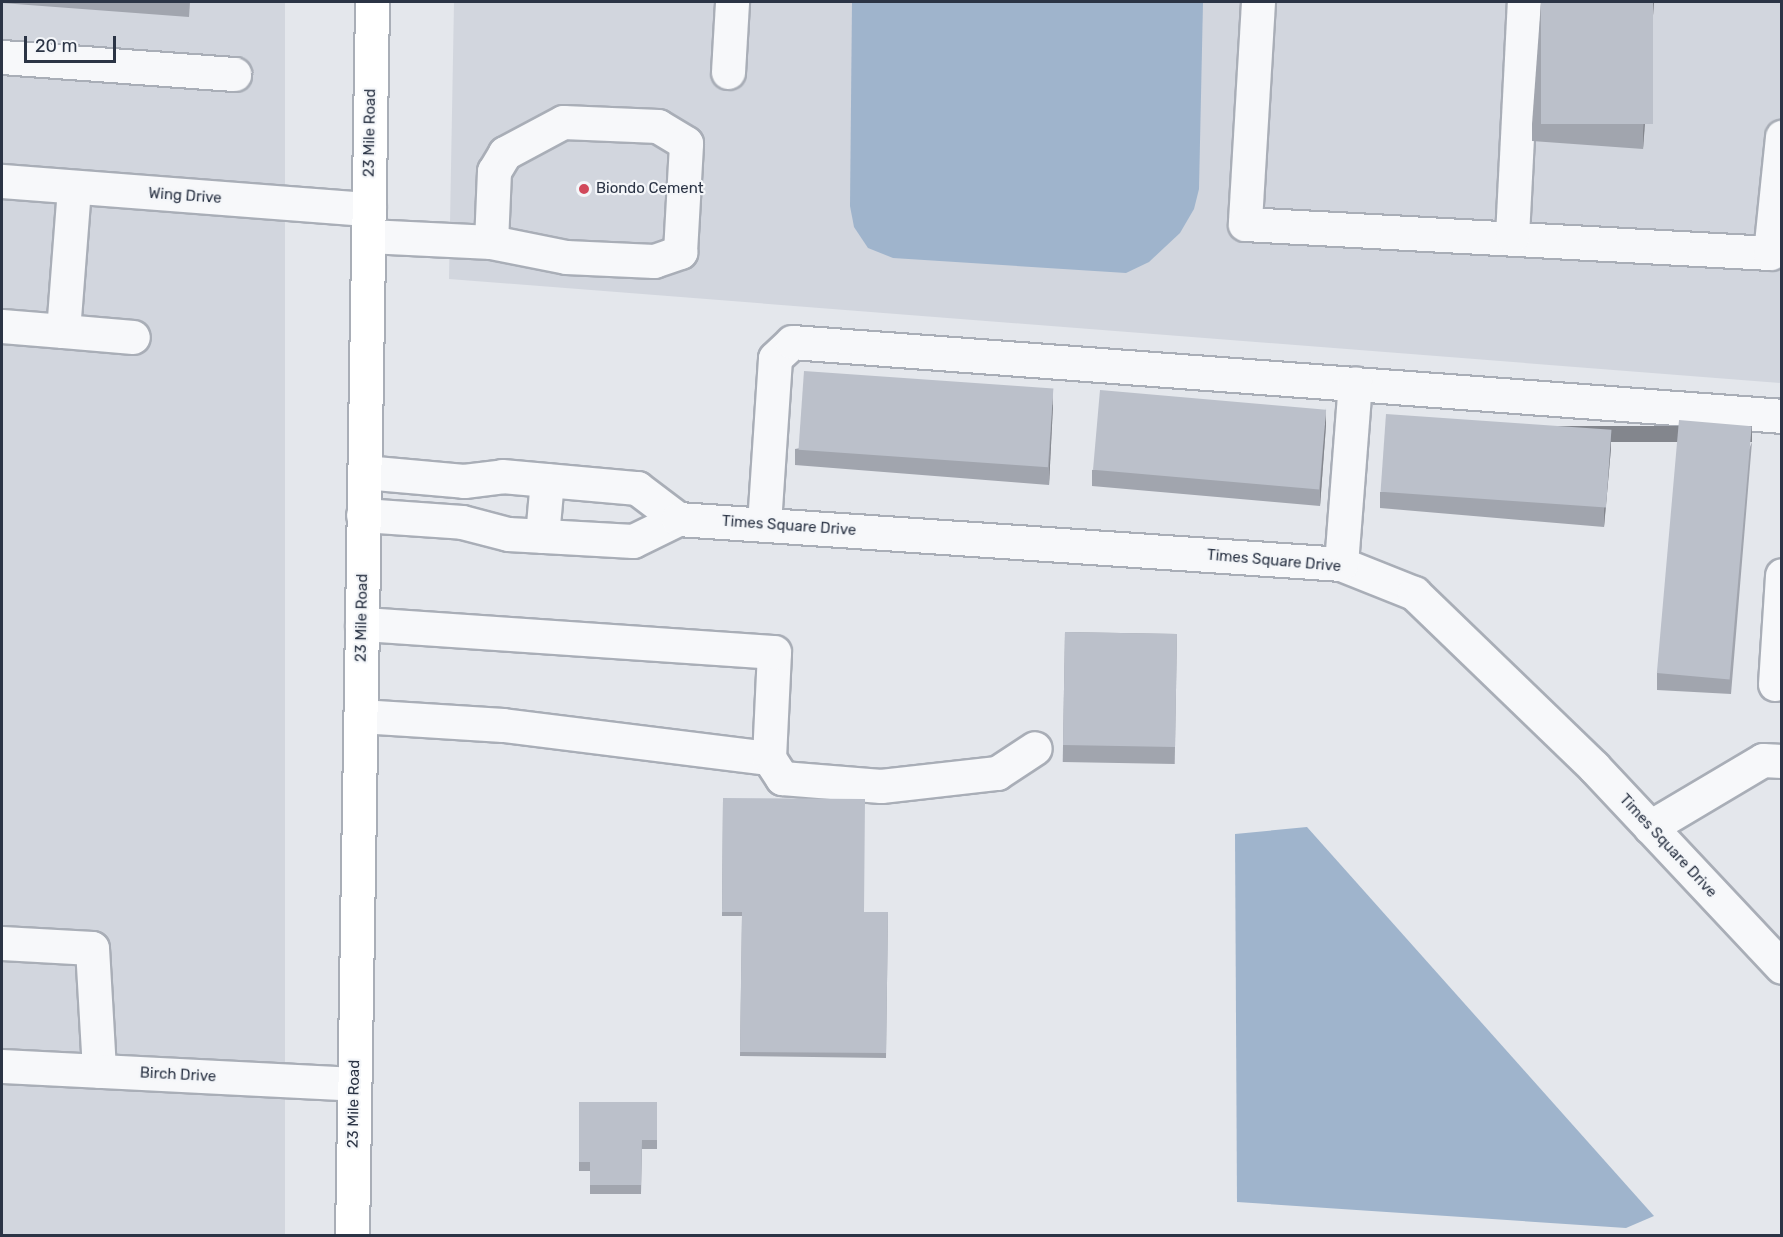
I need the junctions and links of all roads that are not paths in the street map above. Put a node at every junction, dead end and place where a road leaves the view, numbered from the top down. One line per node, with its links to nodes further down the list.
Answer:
1 (372, 2): 11 (main road, 23 Mile Road)
2 (732, 2): 6 (street)
3 (1258, 2): 12 (street)
4 (1524, 2): 12 (street)
5 (2, 57): 7 (street)
6 (728, 72)
7 (234, 74)
8 (1782, 137): 12 (street)
9 (2, 181): 10 (street, Wing Drive)
10 (74, 188): 11 (street, Wing Drive); 15 (street)
11 (369, 223): 13 (street, Wing Drive); 19 (main road, 23 Mile Road)
12 (1512, 236)
13 (491, 242): 13 (street, Wing Drive)
14 (2, 326): 15 (street)
15 (63, 331): 16 (street)
16 (133, 337)
17 (1355, 384): 18 (street); 23 (street); 25 (street)
18 (1782, 416)
19 (364, 472): 20 (street); 21 (main road, 23 Mile Road)
20 (546, 480): 22 (street); 24 (street)
21 (363, 515): 24 (street, Times Square Drive); 27 (main road, 23 Mile Road)
22 (678, 519): 23 (street, Times Square Drive); 24 (street, Times Square Drive)
23 (764, 524): 25 (street, Times Square Drive)
24 (542, 536)
25 (1341, 564): 33 (street, Times Square Drive)
26 (1782, 575): 28 (street)
27 (362, 624): 29 (main road, 23 Mile Road); 31 (street)
28 (1775, 684)
29 (360, 716): 31 (street); 38 (main road, 23 Mile Road)
30 (1035, 748): 31 (street)
31 (769, 758)
32 (1772, 760): 33 (street)
33 (1650, 827): 35 (street, Times Square Drive)
34 (2, 943): 37 (street)
35 (1782, 967)
36 (2, 1066): 37 (street, Birch Drive)
37 (99, 1071): 38 (street, Birch Drive)
38 (354, 1084): 39 (main road, 23 Mile Road)
39 (352, 1236)

